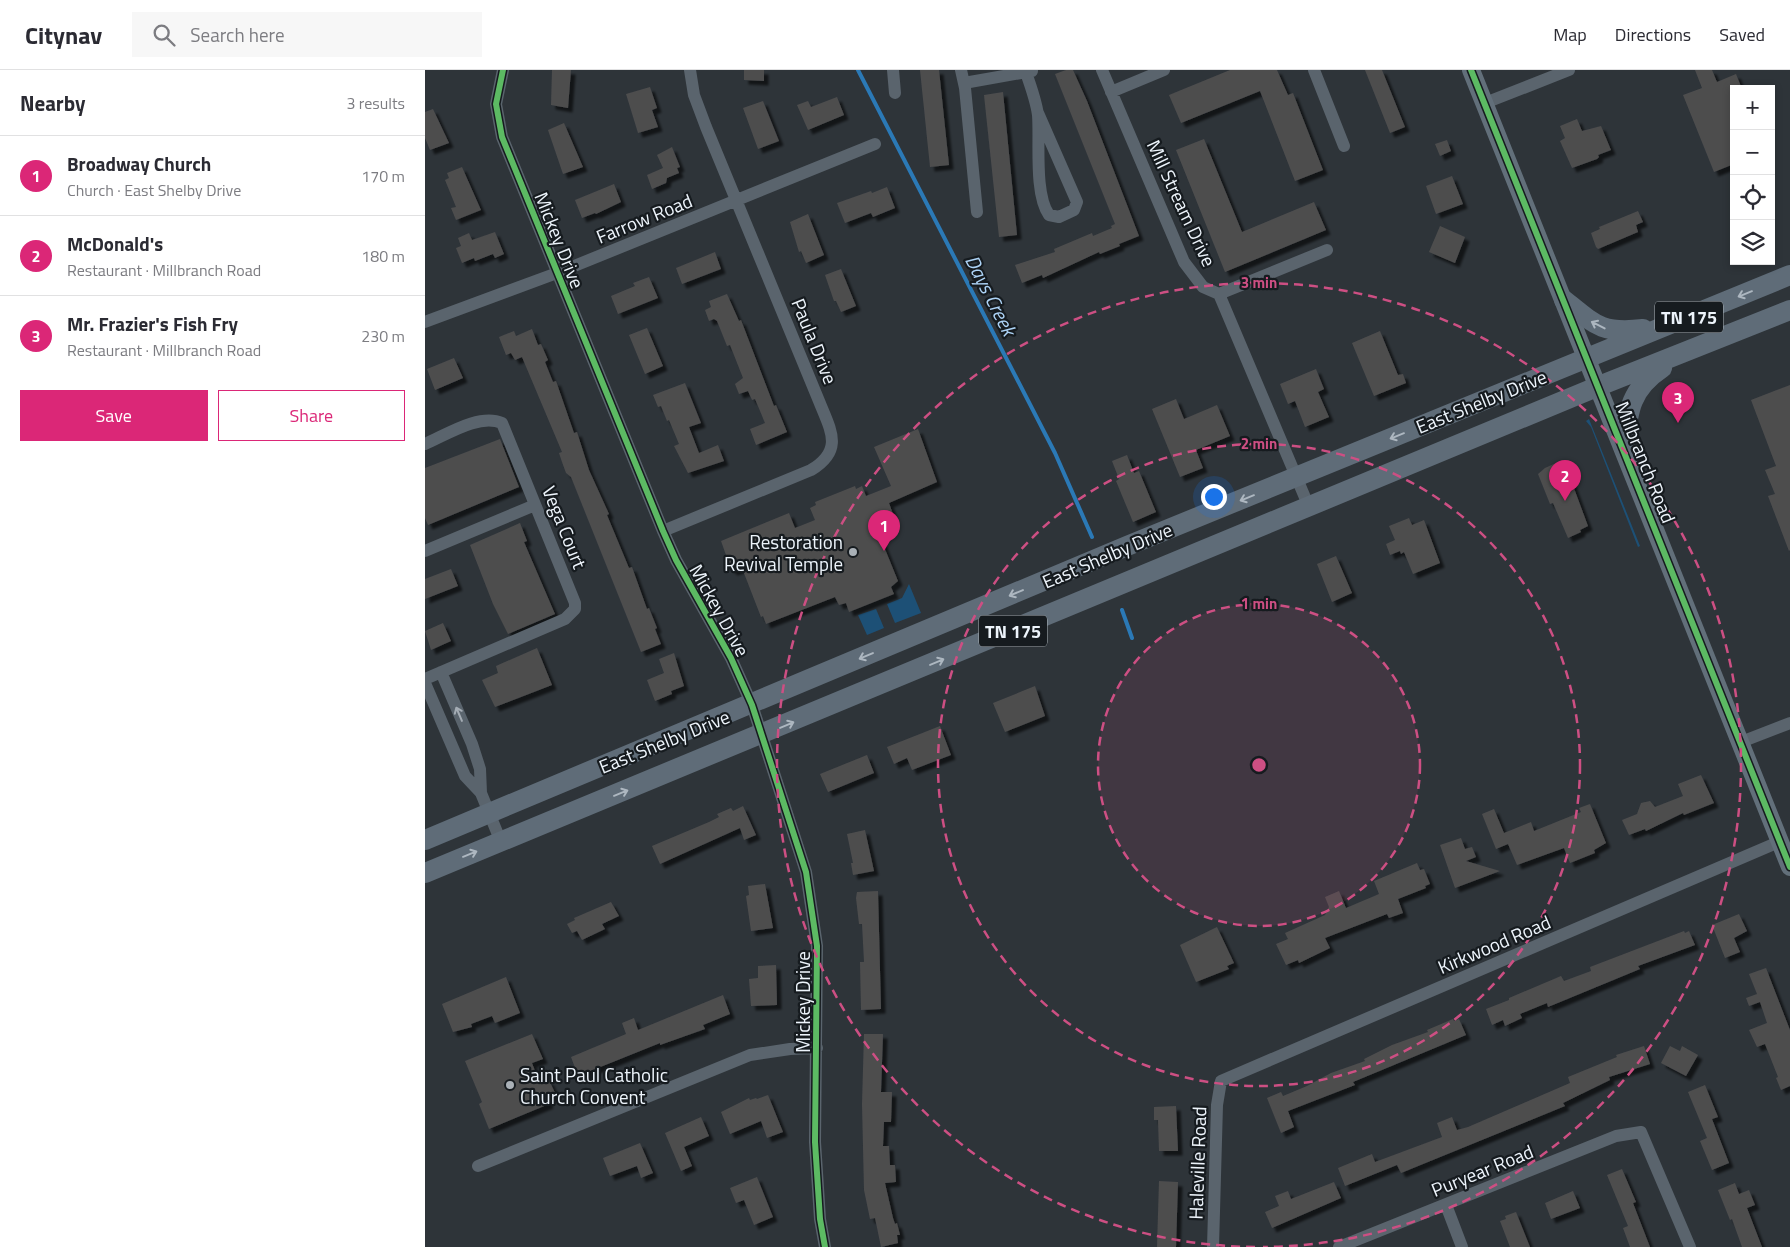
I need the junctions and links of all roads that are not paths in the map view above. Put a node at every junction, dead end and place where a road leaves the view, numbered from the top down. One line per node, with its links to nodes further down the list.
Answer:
1 (503, 70): 21 (street, Mickey Drive)
2 (690, 70): 18 (street, Paula Drive)
3 (893, 70): 13 (street)
4 (961, 70): 11 (street)
5 (1102, 70): 12 (street, Mill Stream Drive)
6 (1164, 70): 12 (street)
7 (1314, 70): 17 (street)
8 (1471, 70): 14 (main road, Millbranch Road)
9 (1569, 70): 14 (street)
10 (1028, 71): 11 (street); 15 (street)
11 (964, 83): 19 (street)
12 (1111, 92): 23 (street, Mill Stream Drive)
13 (895, 93)
14 (1485, 103): 24 (main road, Millbranch Road)
15 (1038, 113): 15 (street)
16 (875, 144): 18 (street, Farrow Road)
17 (1344, 146)
18 (737, 201): 21 (street, Farrow Road); 36 (street, Paula Drive)
19 (977, 212)
20 (1327, 250): 23 (street)
21 (557, 273): 26 (street, Farrow Road); 36 (street, Mickey Drive)
22 (1790, 276): 27 (main road, East Shelby Drive / TN 175, one-way to 27)
23 (1219, 294): 33 (street)
24 (1565, 300): 27 (main road, one-way to 24); 29 (main road, Millbranch Road)
25 (1790, 310): 28 (main road, East Shelby Drive / TN 175)
26 (425, 322)
27 (1663, 327): 29 (main road, East Shelby Drive / TN 175)
28 (1688, 352): 30 (main road, East Shelby Drive / TN 175); 32 (main road)
29 (1588, 358): 30 (main road, Millbranch Road); 33 (main road, East Shelby Drive / TN 175, one-way to 33)
30 (1599, 386): 32 (main road, Millbranch Road); 35 (main road, East Shelby Drive / TN 175)
31 (425, 444): 34 (street, Vega Court)
32 (1624, 448): 46 (main road, Millbranch Road)
33 (1296, 477): 35 (street); 41 (main road, East Shelby Drive / TN 175, one-way to 41)
34 (535, 505): 37 (street); 38 (street, Vega Court)
35 (1309, 507): 44 (main road, East Shelby Drive / TN 175, one-way to 35)
36 (663, 531): 41 (street, Mickey Drive)
37 (425, 550)
38 (441, 672): 39 (street, Vega Court); 43 (street, one-way to 38)
39 (425, 679)
40 (425, 683): 45 (street)
41 (752, 705): 44 (street, Mickey Drive); 48 (main road, East Shelby Drive / TN 175)
42 (1790, 723): 46 (street)
43 (467, 734): 45 (street); 47 (street)
44 (762, 735): 51 (main road, East Shelby Drive / TN 175, one-way to 44); 54 (street, Mickey Drive)
45 (449, 741): 47 (street)
46 (1741, 742): 50 (main road, Millbranch Road)
47 (481, 793): 48 (street)
48 (489, 812): 49 (main road, East Shelby Drive / TN 175); 51 (street)
49 (425, 840)
50 (1781, 841): 52 (main road, Millbranch Road); 55 (street, Kirkwood Road)
51 (501, 842): 53 (main road, East Shelby Drive / TN 175, one-way to 51)
52 (1790, 866)
53 (425, 873)
54 (817, 1048): 56 (street); 58 (street, Mickey Drive)
55 (1221, 1081): 59 (street, Haleville Road)
56 (478, 1166)
57 (1446, 1205): 60 (street, Puryear Road); 61 (street); 62 (street, Puryear Road)
58 (825, 1247)
59 (1213, 1247)
60 (1339, 1247)
61 (1462, 1247)
62 (1690, 1247)

